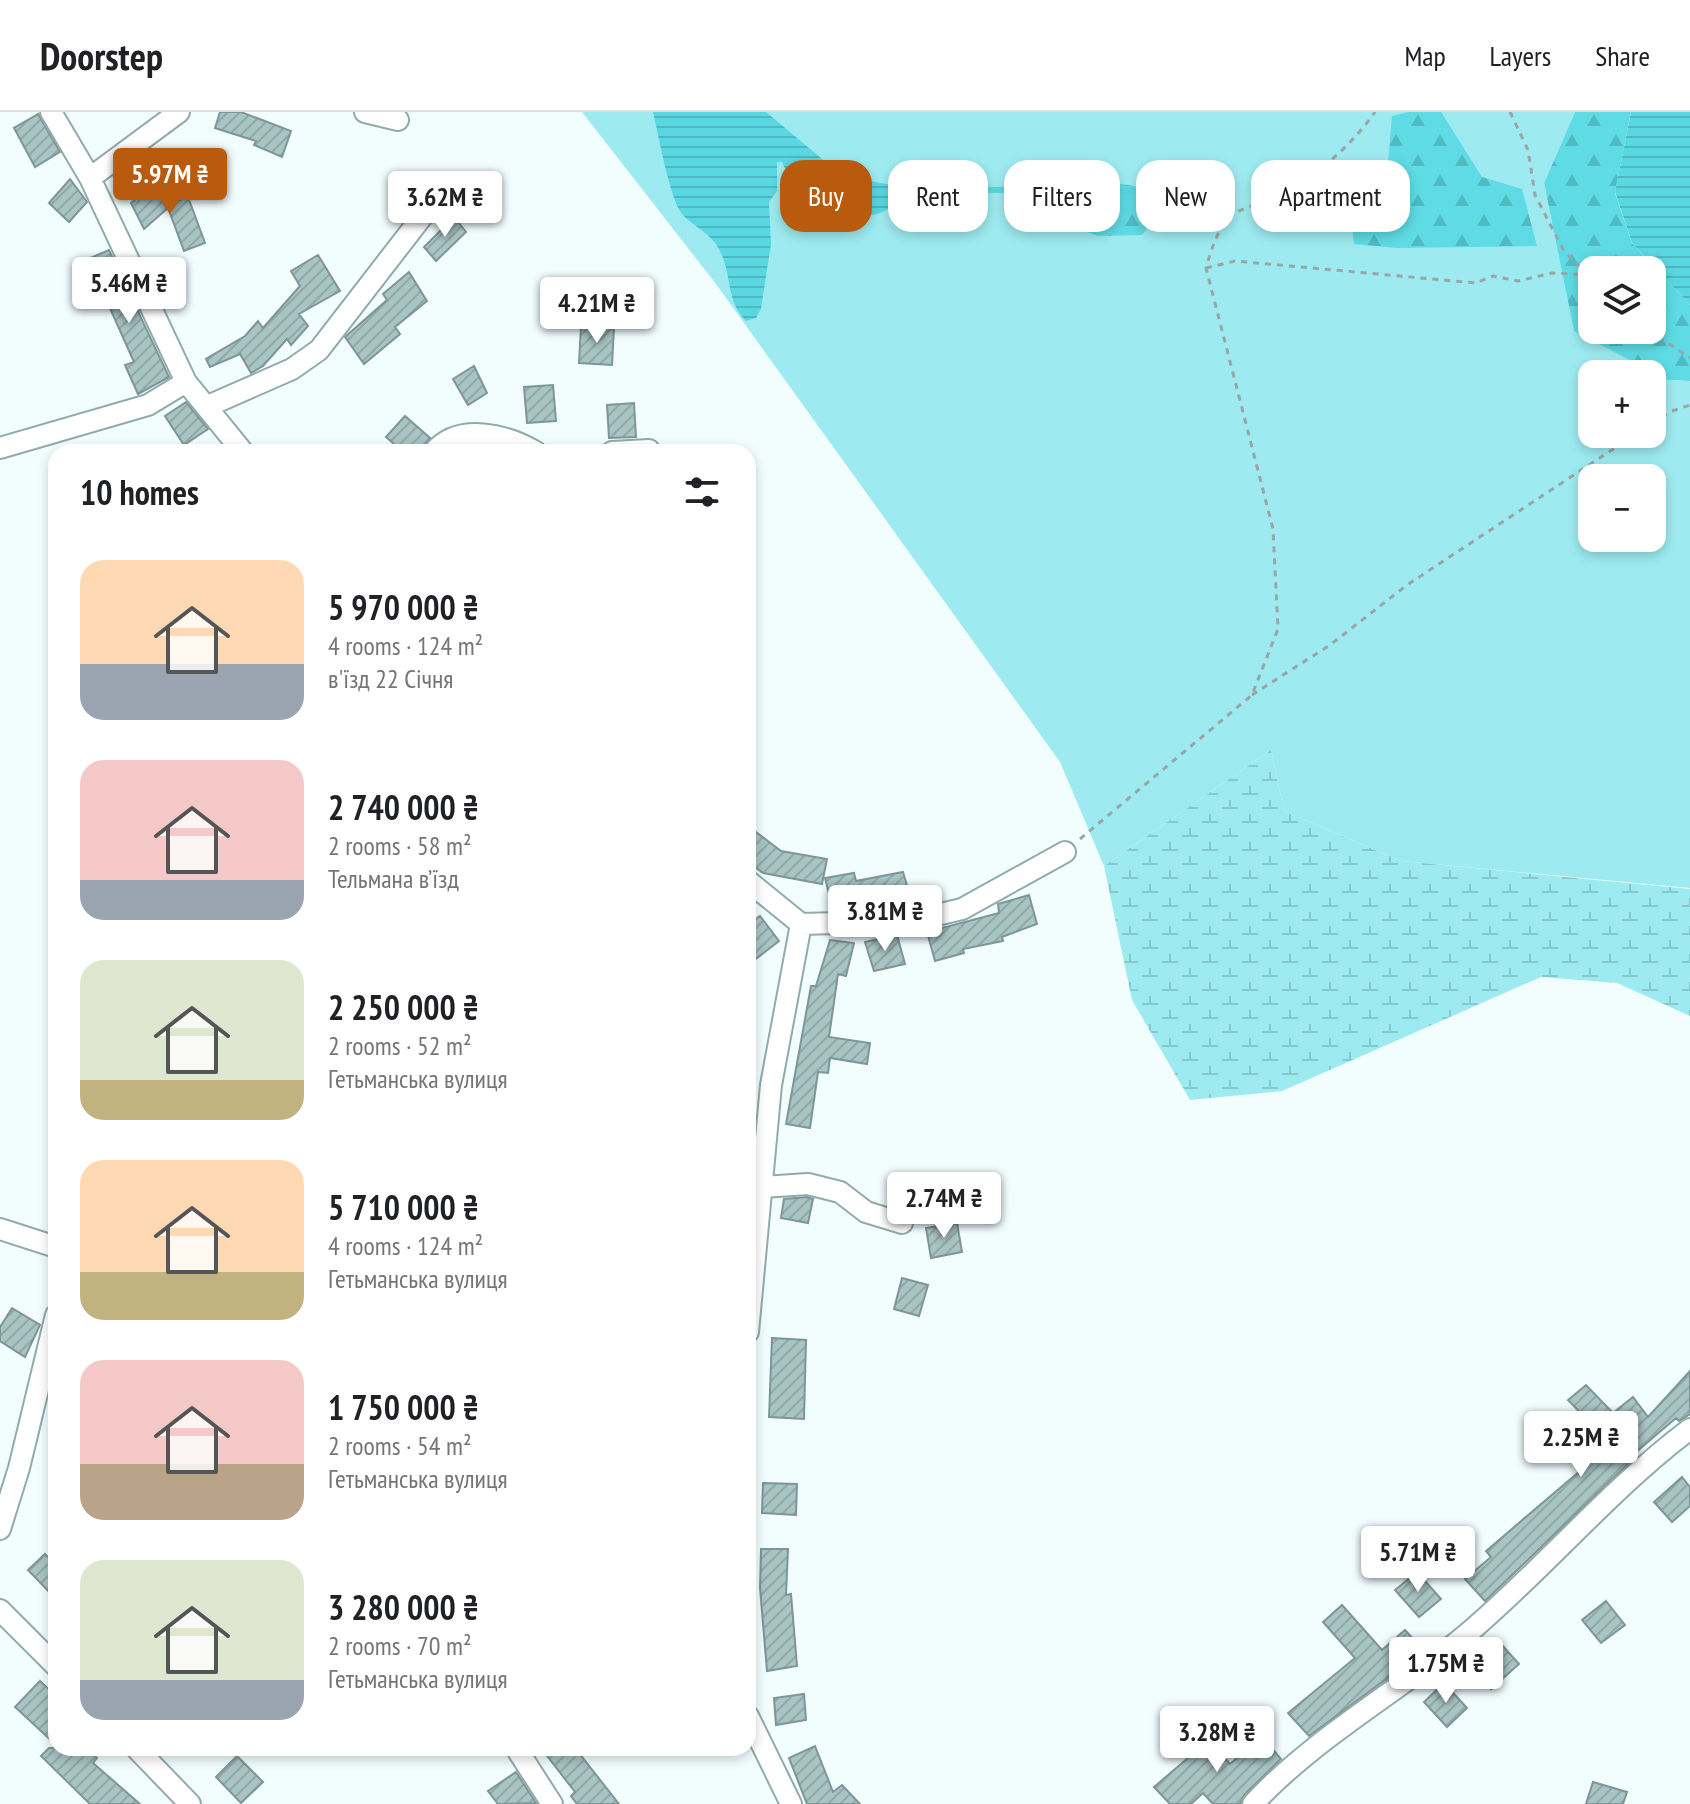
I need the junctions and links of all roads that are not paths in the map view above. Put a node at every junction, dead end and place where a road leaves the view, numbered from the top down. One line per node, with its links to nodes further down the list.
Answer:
1 (51, 112): 5 (street)
2 (179, 112): 5 (street)
3 (365, 112): 4 (street)
4 (398, 120)
5 (90, 178): 7 (street)
6 (428, 209): 8 (street)
7 (186, 382): 8 (street); 12 (street)
8 (208, 406): 9 (street)
9 (237, 444)
10 (441, 444): 11 (street)
11 (522, 444)
12 (0, 448)
13 (1065, 852): 15 (street)
14 (756, 887): 15 (street)
15 (801, 924): 16 (street)
16 (762, 1187): 17 (street); 20 (street)
17 (902, 1223)
18 (0, 1229): 19 (street)
19 (48, 1244)
20 (756, 1248)
21 (48, 1348): 23 (street)
22 (1690, 1429): 32 (street)
23 (0, 1529)
24 (0, 1610): 25 (street)
25 (48, 1658)
26 (756, 1732): 31 (street)
27 (144, 1756): 29 (street)
28 (521, 1756): 30 (street)
29 (190, 1804)
30 (552, 1804)
31 (791, 1804)
32 (1253, 1804)

